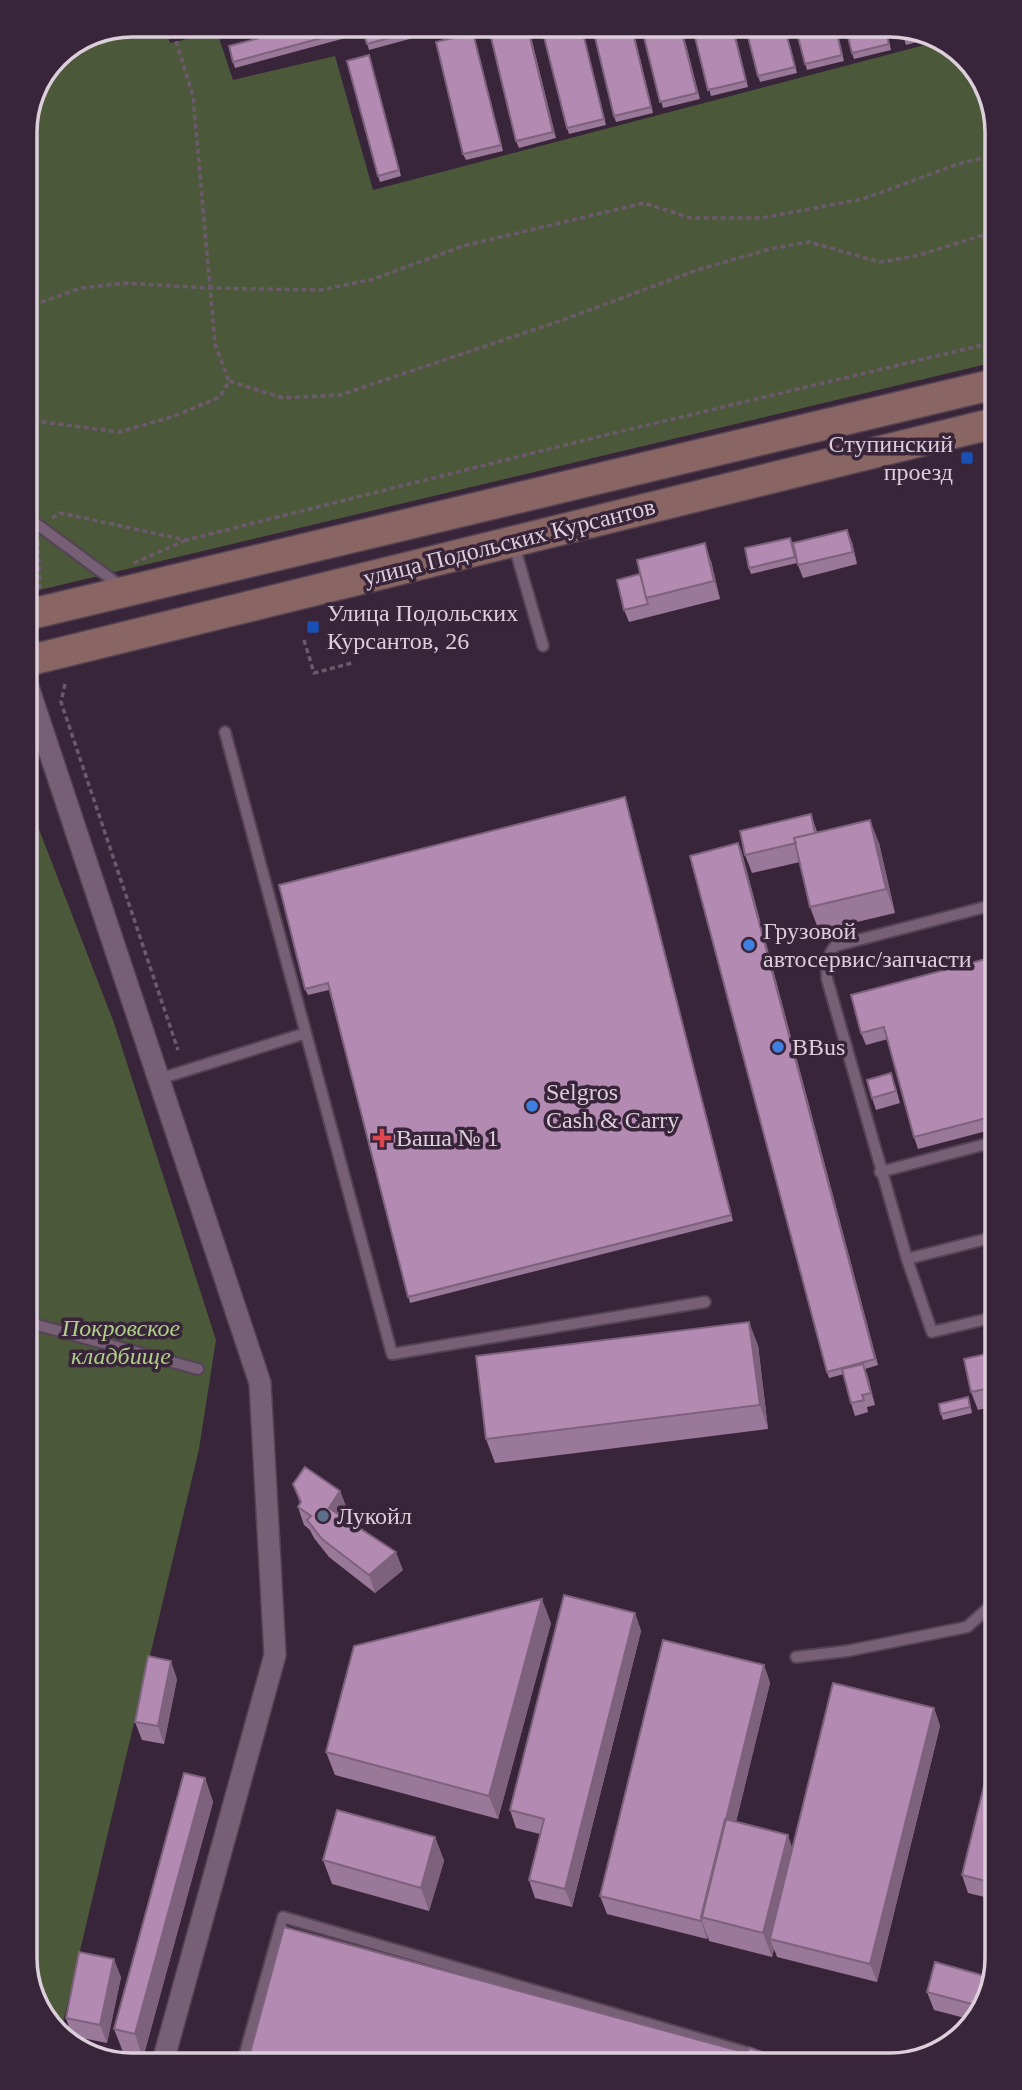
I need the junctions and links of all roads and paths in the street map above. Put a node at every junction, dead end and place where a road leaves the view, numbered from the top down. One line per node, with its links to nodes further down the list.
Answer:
1 (175, 37): 4 (path)
2 (985, 157): 4 (path)
3 (985, 235): 7 (path)
4 (210, 288): 5 (path); 7 (path)
5 (37, 304)
6 (985, 344): 12 (path)
7 (229, 381): 9 (path)
8 (985, 386): 15 (main road, улица Подольских Курсантов)
9 (37, 420)
10 (985, 425): 13 (main road, улица Подольских Курсантов)
11 (38, 525): 12 (path); 14 (path); 15 (lane)
12 (186, 540): 15 (path)
13 (513, 540): 18 (lane); 19 (main road, улица Подольских Курсантов)
14 (37, 544)
15 (117, 583): 16 (main road, улица Подольских Курсантов)
16 (37, 602)
17 (304, 640): 20 (path)
18 (543, 646)
19 (37, 659)
20 (352, 663)
21 (65, 684): 26 (path)
22 (37, 714): 27 (street)
23 (225, 732): 25 (lane)
24 (985, 907): 29 (lane)
25 (306, 1032): 27 (lane); 32 (lane)
26 (178, 1050)
27 (159, 1079): 38 (street)
28 (985, 1144): 29 (lane)
29 (880, 1172): 31 (lane)
30 (985, 1239): 31 (lane)
31 (907, 1259): 33 (lane)
32 (705, 1302)
33 (985, 1319)
34 (37, 1325): 35 (lane)
35 (198, 1369)
36 (985, 1611): 37 (lane)
37 (796, 1657)
38 (165, 2053)
39 (245, 2053): 40 (lane)
40 (748, 2053)

